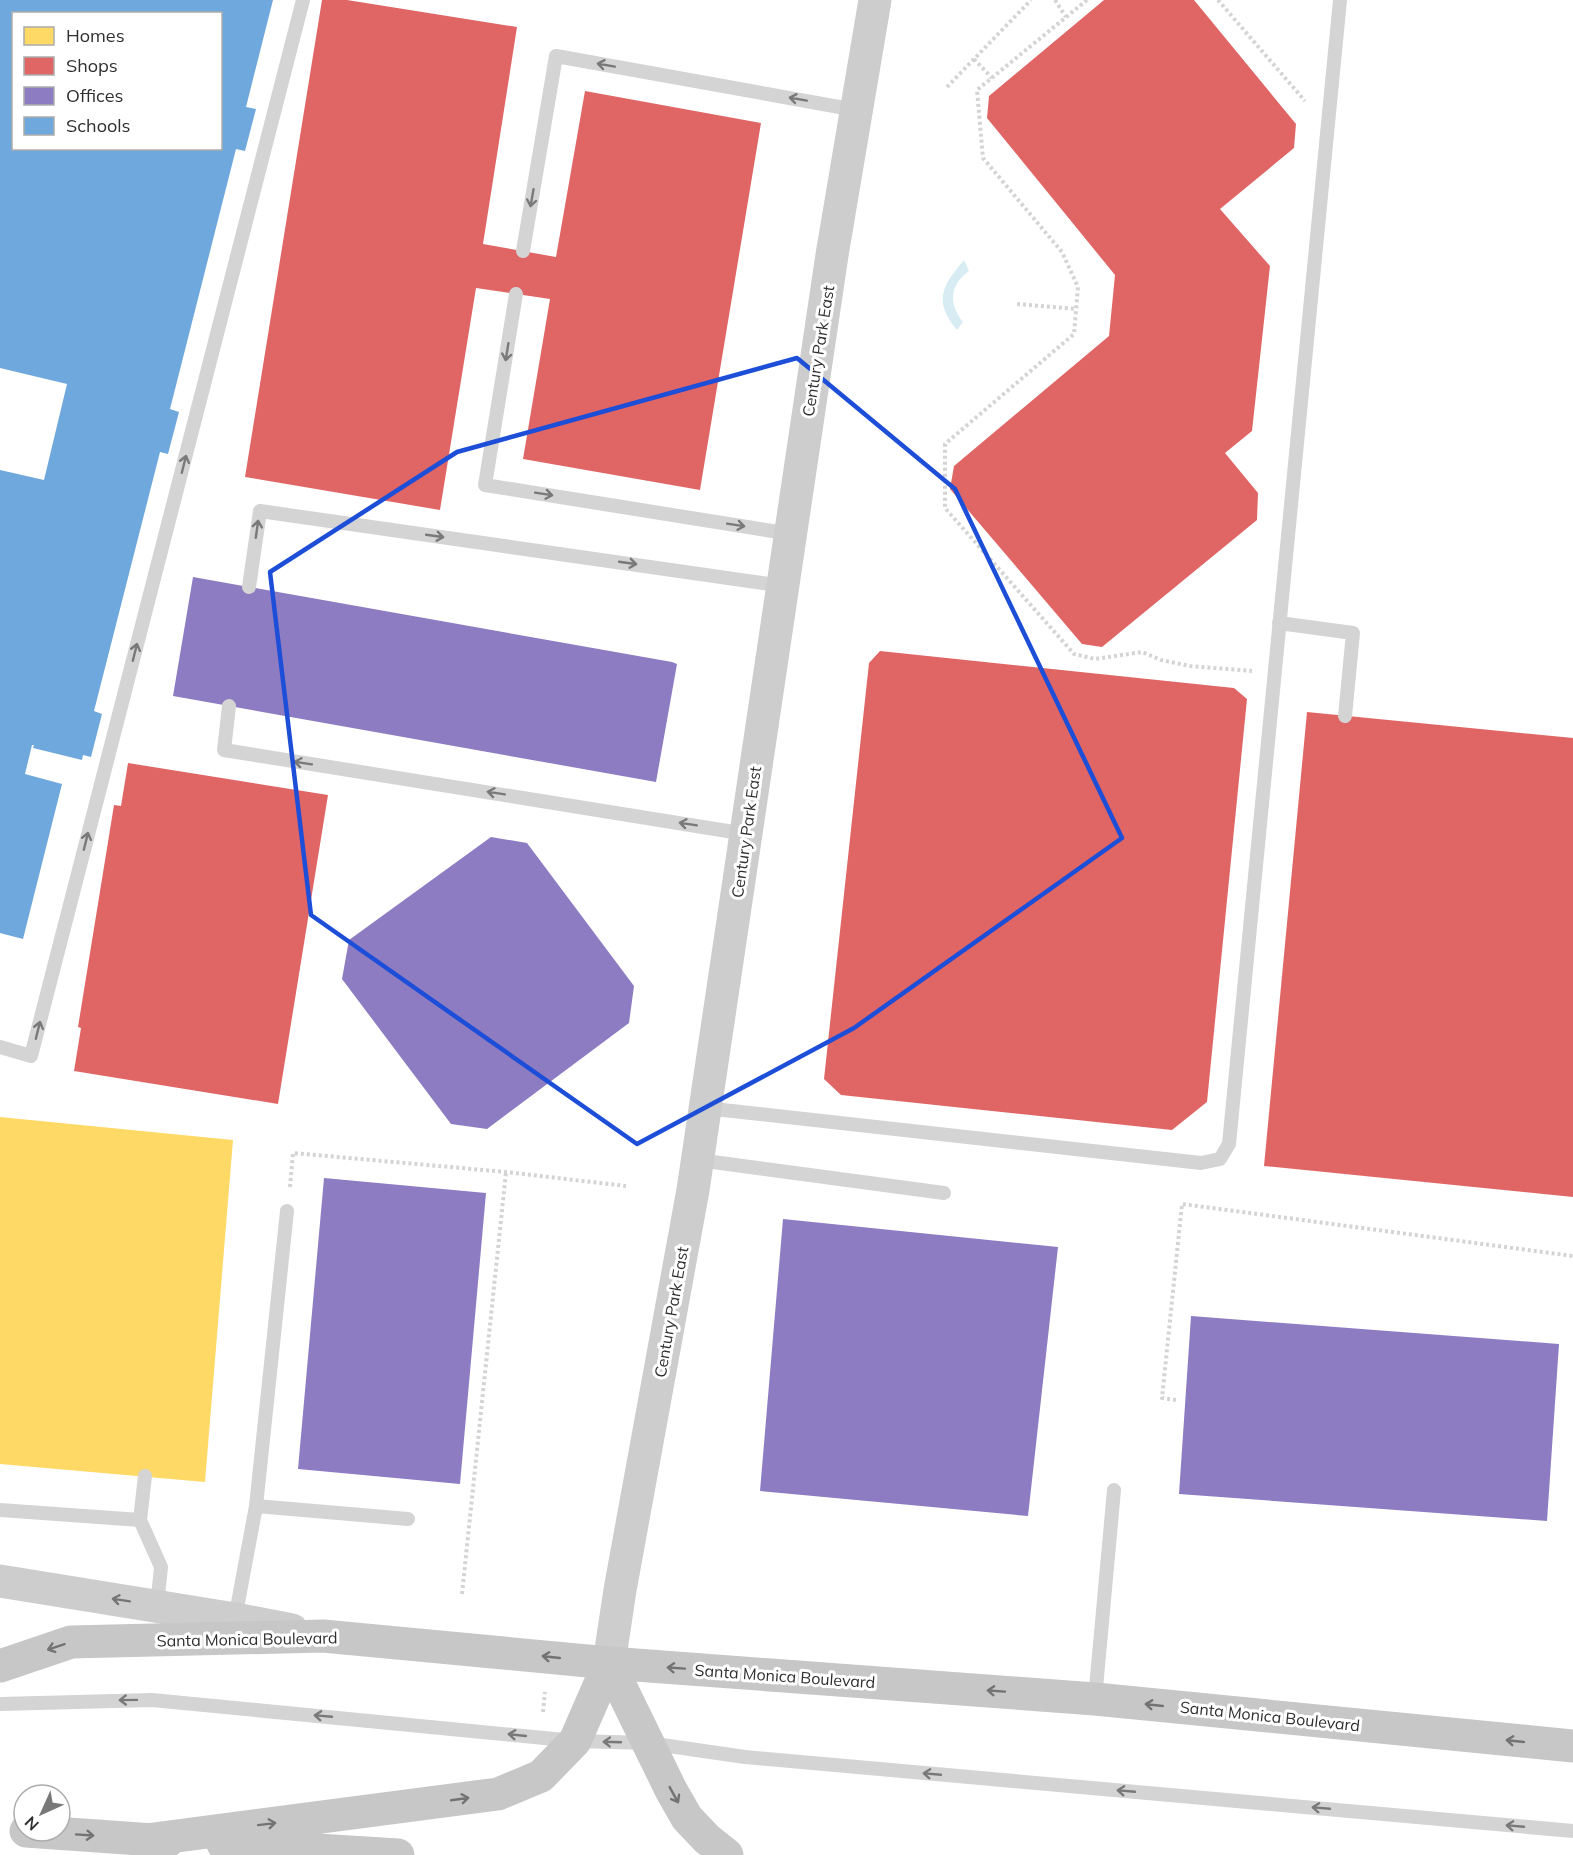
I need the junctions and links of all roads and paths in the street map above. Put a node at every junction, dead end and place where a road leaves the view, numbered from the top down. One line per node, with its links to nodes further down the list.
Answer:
1 (303, 0): 26 (lane, one-way to 1)
2 (875, 0): 12 (main road, Century Park East)
3 (1031, 0): 9 (path)
4 (1055, 0): 8 (path)
5 (1087, 0): 8 (path)
6 (1218, 0): 13 (path)
7 (1340, 0): 13 (lane)
8 (1066, 17): 10 (path)
9 (974, 59): 10 (path); 11 (path)
10 (992, 78): 17 (path)
11 (947, 87)
12 (856, 110): 14 (lane, one-way to 14); 18 (main road, Century Park East)
13 (1327, 126): 21 (lane)
14 (523, 251)
15 (516, 294): 18 (lane, one-way to 18)
16 (1017, 304): 17 (path)
17 (1076, 309): 22 (path)
18 (790, 534): 19 (main road, Century Park East)
19 (783, 586): 20 (lane, one-way to 19); 25 (main road, Century Park East)
20 (249, 587)
21 (1279, 623): 22 (lane); 24 (lane)
22 (1275, 673): 27 (lane)
23 (229, 706): 25 (lane, one-way to 23)
24 (1345, 716)
25 (746, 834): 27 (main road, Century Park East)
26 (0, 1047)
27 (705, 1108): 28 (main road, Century Park East)
28 (698, 1160): 31 (lane); 46 (main road, Century Park East)
29 (506, 1173): 30 (path); 32 (path); 42 (path)
30 (626, 1186)
31 (944, 1193)
32 (287, 1211): 37 (lane)
33 (1573, 1256): 34 (path)
34 (1176, 1400)
35 (145, 1476): 40 (lane)
36 (1114, 1490): 49 (lane)
37 (256, 1506): 39 (lane); 44 (lane)
38 (0, 1510): 40 (lane)
39 (408, 1519)
40 (140, 1520): 43 (lane)
41 (0, 1581): 43 (main road, one-way to 41)
42 (462, 1594)
43 (158, 1606): 44 (main road)
44 (235, 1619): 45 (main road)
45 (323, 1636): 46 (main road, Santa Monica Boulevard, one-way to 45); 47 (main road, Santa Monica Boulevard, one-way to 47)
46 (609, 1663): 49 (main road, Santa Monica Boulevard, one-way to 46); 52 (main road); 53 (main road)
47 (0, 1666)
48 (546, 1683): 51 (path)
49 (1095, 1699): 54 (main road, Santa Monica Boulevard, one-way to 49)
50 (0, 1704): 52 (lane, one-way to 50)
51 (542, 1721)
52 (575, 1741): 53 (lane, one-way to 52); 57 (main road, one-way to 52)
53 (648, 1743): 55 (lane, one-way to 53); 59 (main road, one-way to 59)
54 (1573, 1746)
55 (1573, 1831)
56 (72, 1834): 57 (main road, one-way to 57)
57 (146, 1840): 58 (main road)
58 (398, 1855)
59 (727, 1855)

